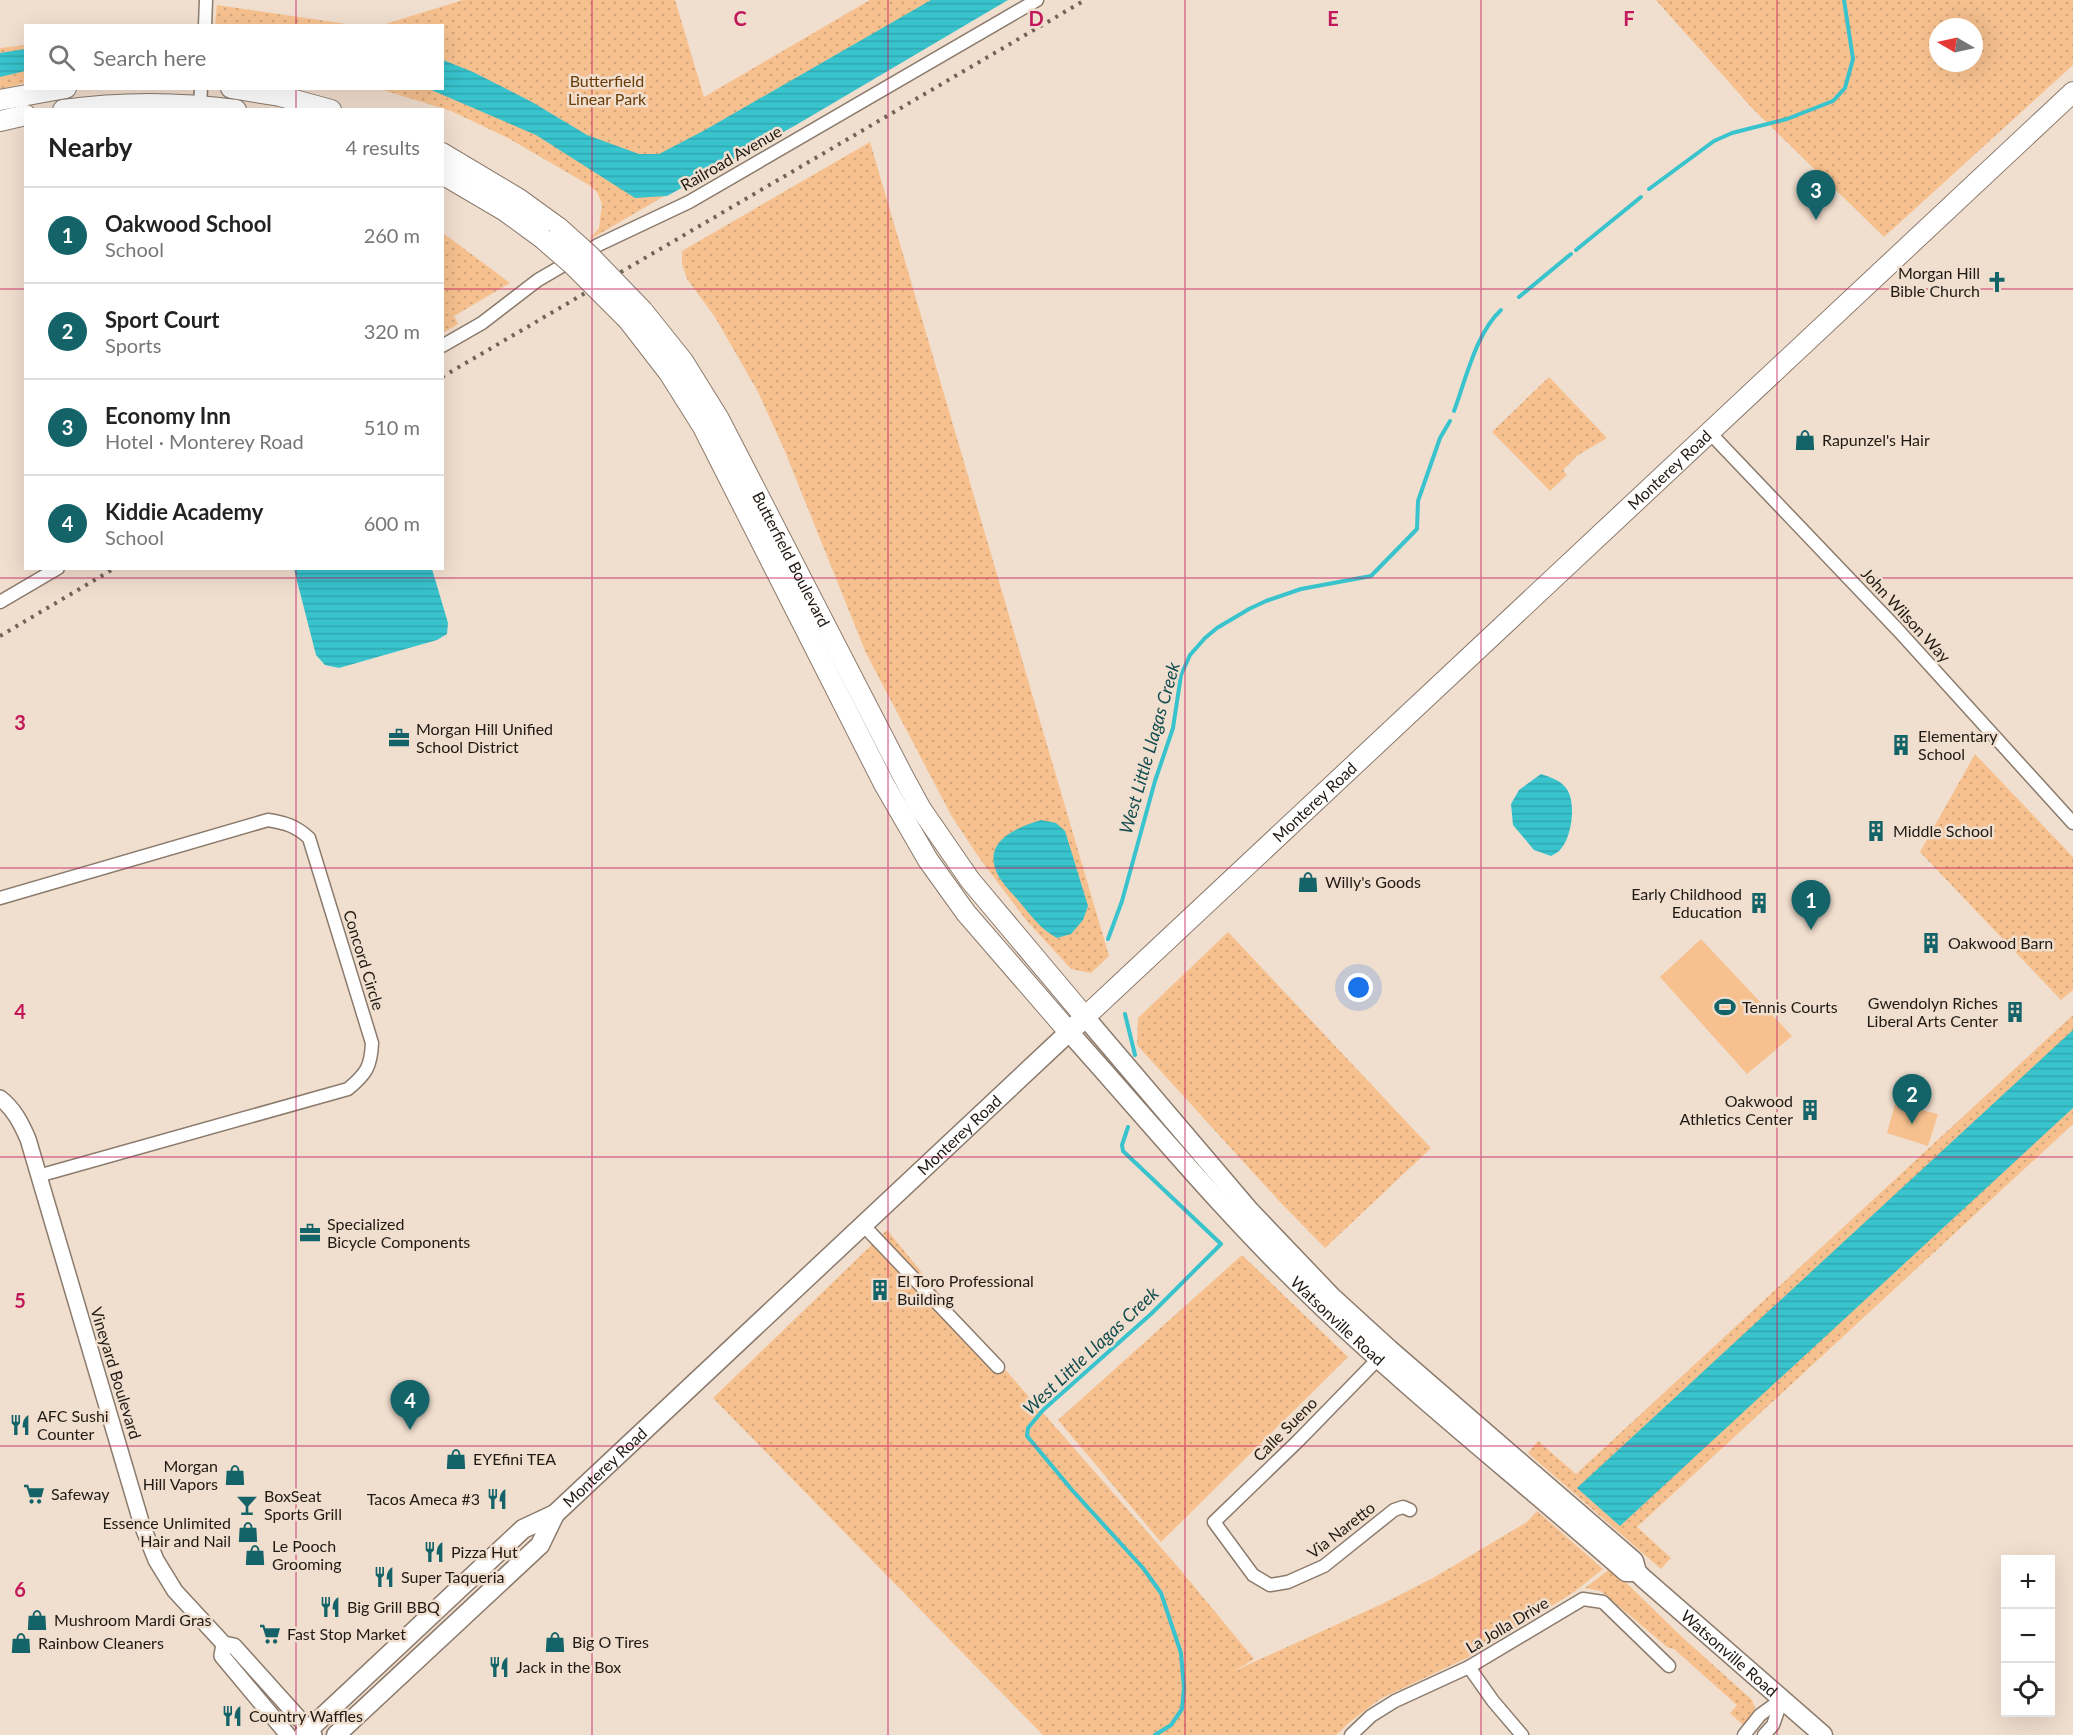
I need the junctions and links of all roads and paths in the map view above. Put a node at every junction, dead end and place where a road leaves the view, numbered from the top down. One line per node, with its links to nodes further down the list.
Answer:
1 (206, 0): 3 (street)
2 (1037, 0): 18 (street, Railroad Avenue)
3 (205, 24)
4 (55, 90): 8 (main road)
5 (243, 90): 11 (main road)
6 (2073, 92): 19 (main road, Monterey Road)
7 (201, 97): 9 (main road); 10 (main road)
8 (0, 100)
9 (84, 108)
10 (231, 108)
11 (324, 108)
12 (24, 116): 13 (main road)
13 (0, 121)
14 (444, 154): 16 (main road, Butterfield Boulevard)
15 (444, 175): 16 (main road, Butterfield Boulevard)
16 (550, 233): 17 (main road, Butterfield Boulevard, bridge)
17 (636, 315): 24 (main road, Butterfield Boulevard); 25 (main road, Butterfield Boulevard)
18 (444, 345)
19 (1710, 432): 22 (street, John Wilson Way); 24 (main road, Monterey Road)
20 (55, 570): 21 (street)
21 (0, 602)
22 (2073, 823)
23 (0, 898): 27 (street, Concord Circle)
24 (1085, 1017): 25 (main road, Monterey Road); 31 (main road, Watsonville Road)
25 (1069, 1032): 28 (main road, Monterey Road); 29 (main road, Watsonville Road)
26 (0, 1098): 27 (street, Vineyard Boulevard)
27 (39, 1176): 35 (street, Vineyard Boulevard)
28 (864, 1226): 30 (street); 33 (main road, Monterey Road)
29 (1378, 1359): 31 (main road, Watsonville Road); 34 (street, Calle Sueno)
30 (998, 1367)
31 (1564, 1508): 38 (main road, Watsonville Road)
32 (1410, 1510): 34 (street, Via Naretto)
33 (555, 1514): 39 (main road, Monterey Road); 41 (main road, Monterey Road)
34 (1214, 1522)
35 (224, 1644): 39 (street, Vineyard Boulevard); 40 (street, Vineyard Boulevard)
36 (1669, 1666): 37 (street, La Jolla Drive)
37 (1469, 1667): 42 (street, La Jolla Drive); 43 (street)
38 (1782, 1699): 44 (street); 45 (street); 46 (main road, Watsonville Road)
39 (309, 1733)
40 (288, 1735)
41 (336, 1735)
42 (1351, 1735)
43 (1522, 1735)
44 (1744, 1735)
45 (1764, 1735)
46 (1823, 1735)

